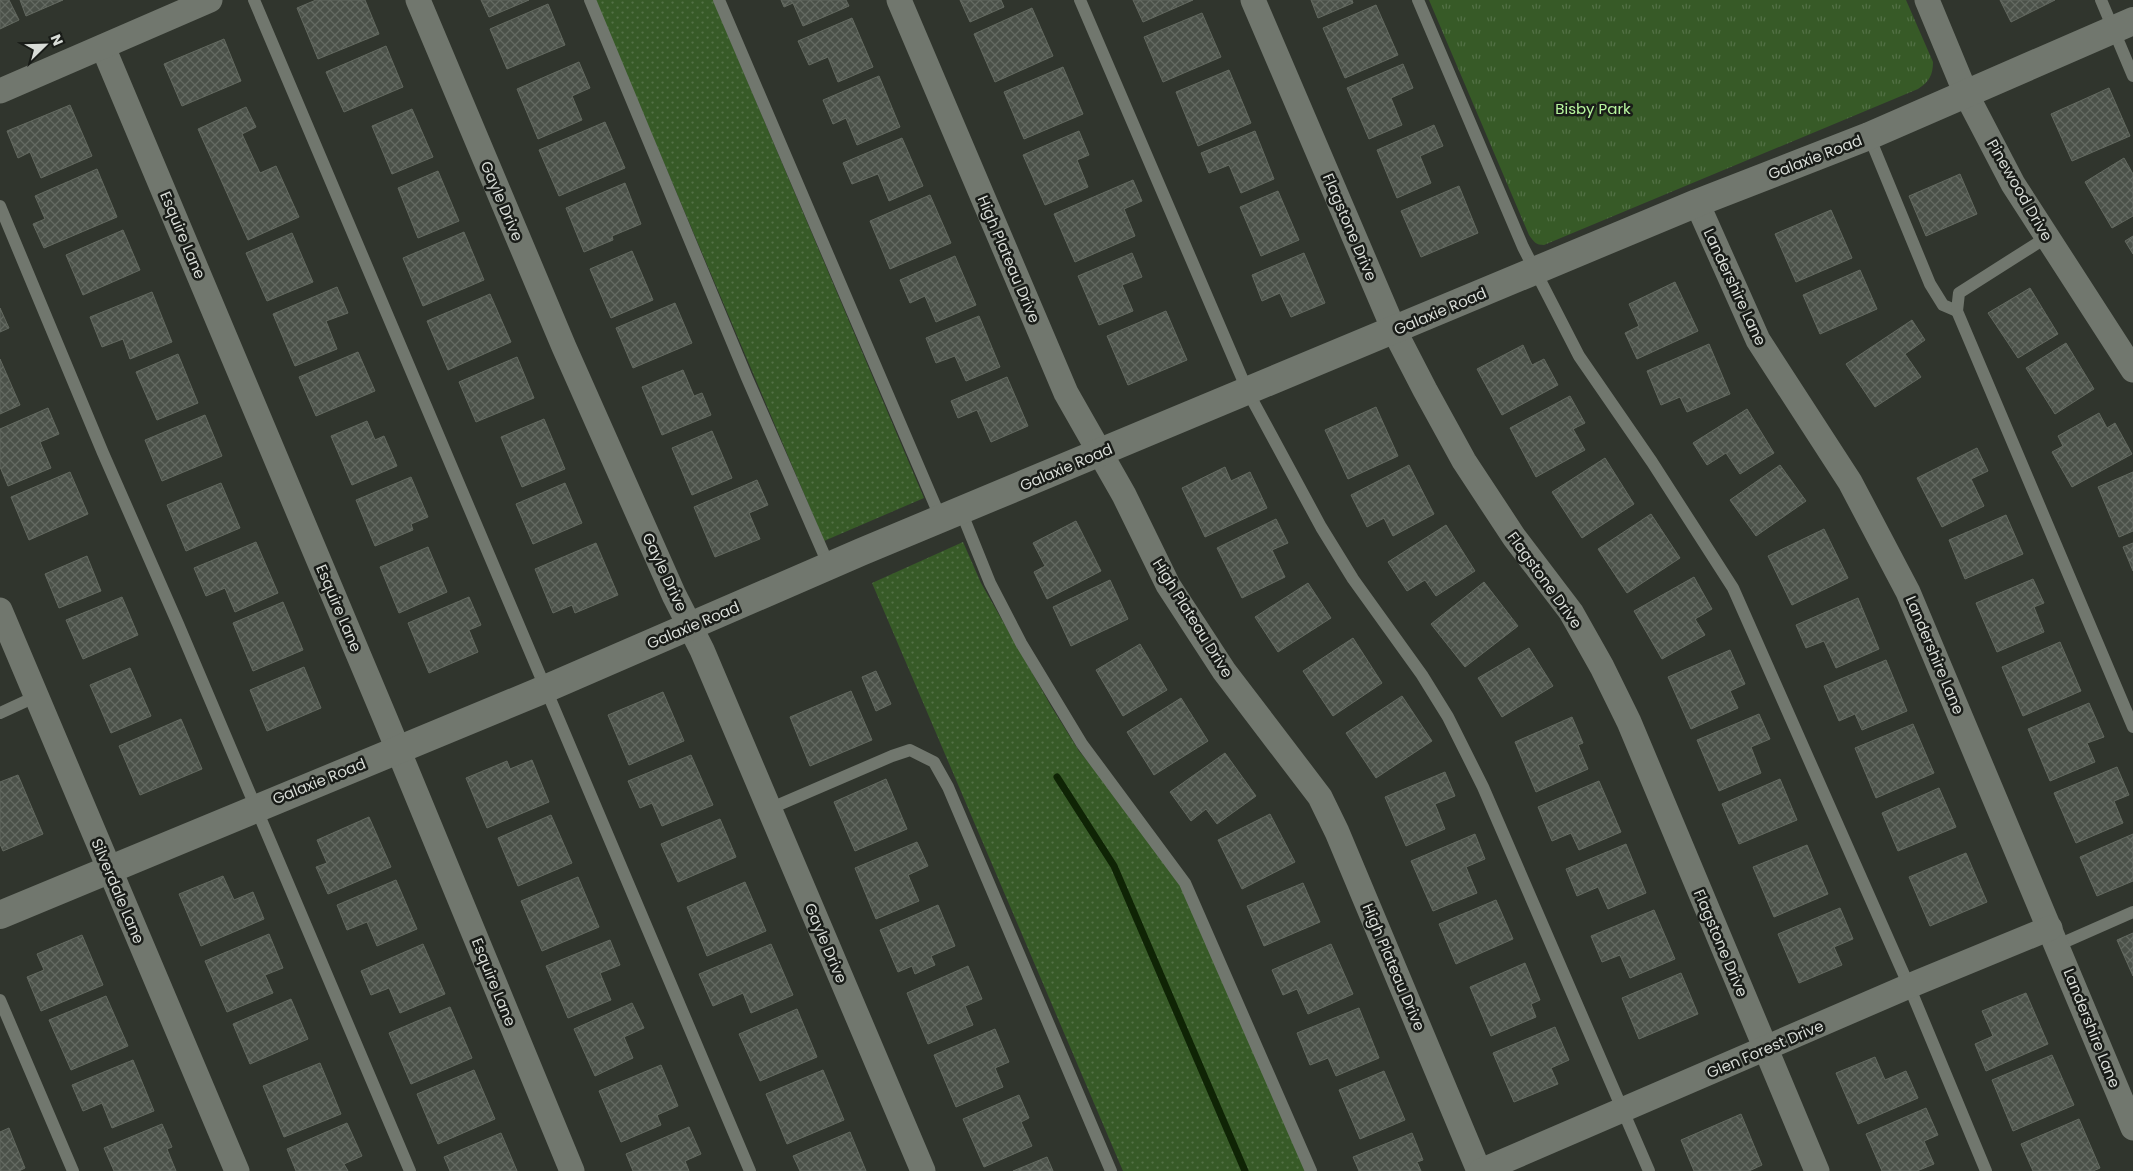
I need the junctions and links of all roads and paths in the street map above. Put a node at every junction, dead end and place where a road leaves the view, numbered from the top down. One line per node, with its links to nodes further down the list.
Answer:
1 (210, 0): 13 (street)
2 (254, 0): 31 (lane)
3 (418, 0): 30 (street, Gayle Drive)
4 (590, 0): 28 (lane)
5 (719, 0): 27 (lane)
6 (899, 0): 26 (street, High Plateau Drive)
7 (1080, 0): 25 (lane)
8 (1253, 0): 23 (street, Flagstone Drive)
9 (1418, 0): 21 (lane)
10 (1927, 0): 16 (street, Pinewood Drive)
11 (2101, 0): 12 (lane)
12 (2124, 25): 14 (lane); 16 (street, Galaxie Road)
13 (102, 47): 15 (street); 35 (street, Esquire Lane)
14 (2133, 76)
15 (0, 91)
16 (1966, 94): 17 (street, Galaxie Road); 20 (street, Pinewood Drive)
17 (1869, 136): 18 (street, Galaxie Road); 22 (lane)
18 (1697, 203): 21 (street, Galaxie Road); 41 (street, Landershire Lane)
19 (0, 206): 36 (lane)
20 (2047, 237): 22 (lane); 24 (street, Pinewood Drive)
21 (1537, 271): 23 (street, Galaxie Road); 42 (lane)
22 (1957, 311): 34 (lane)
23 (1394, 330): 25 (street, Galaxie Road); 44 (street, Flagstone Drive)
24 (2133, 370)
25 (1248, 392): 26 (street, Galaxie Road); 45 (lane)
26 (1100, 453): 27 (street, Galaxie Road); 55 (street, High Plateau Drive)
27 (951, 515): 28 (street, Galaxie Road); 54 (lane)
28 (829, 566): 30 (street, Galaxie Road)
29 (0, 610): 32 (street, Silverdale Lane)
30 (690, 626): 31 (street, Galaxie Road); 37 (street, Gayle Drive)
31 (545, 689): 35 (street, Galaxie Road); 51 (lane)
32 (37, 696): 33 (lane); 38 (street, Silverdale Lane)
33 (0, 713)
34 (2133, 727)
35 (398, 748): 36 (street, Galaxie Road); 50 (street, Esquire Lane)
36 (254, 807): 38 (street, Galaxie Road); 49 (lane)
37 (769, 809): 52 (street, Gayle Drive); 53 (lane)
38 (108, 869): 40 (street, Galaxie Road); 48 (street, Silverdale Lane)
39 (2133, 912): 41 (lane)
40 (0, 915)
41 (2054, 936): 42 (street, Glen Forest Drive); 46 (street, Landershire Lane)
42 (1909, 986): 44 (street, Glen Forest Drive); 58 (lane)
43 (0, 1000): 47 (lane)
44 (1766, 1049): 45 (street, Glen Forest Drive); 57 (street, Flagstone Drive)
45 (1623, 1108): 55 (street, Glen Forest Drive); 56 (lane)
46 (2133, 1128)
47 (73, 1171)
48 (237, 1171)
49 (410, 1171)
50 (572, 1171)
51 (750, 1171)
52 (923, 1171)
53 (1111, 1171)
54 (1311, 1171)
55 (1480, 1171)
56 (1649, 1171)
57 (1817, 1171)
58 (1986, 1171)

